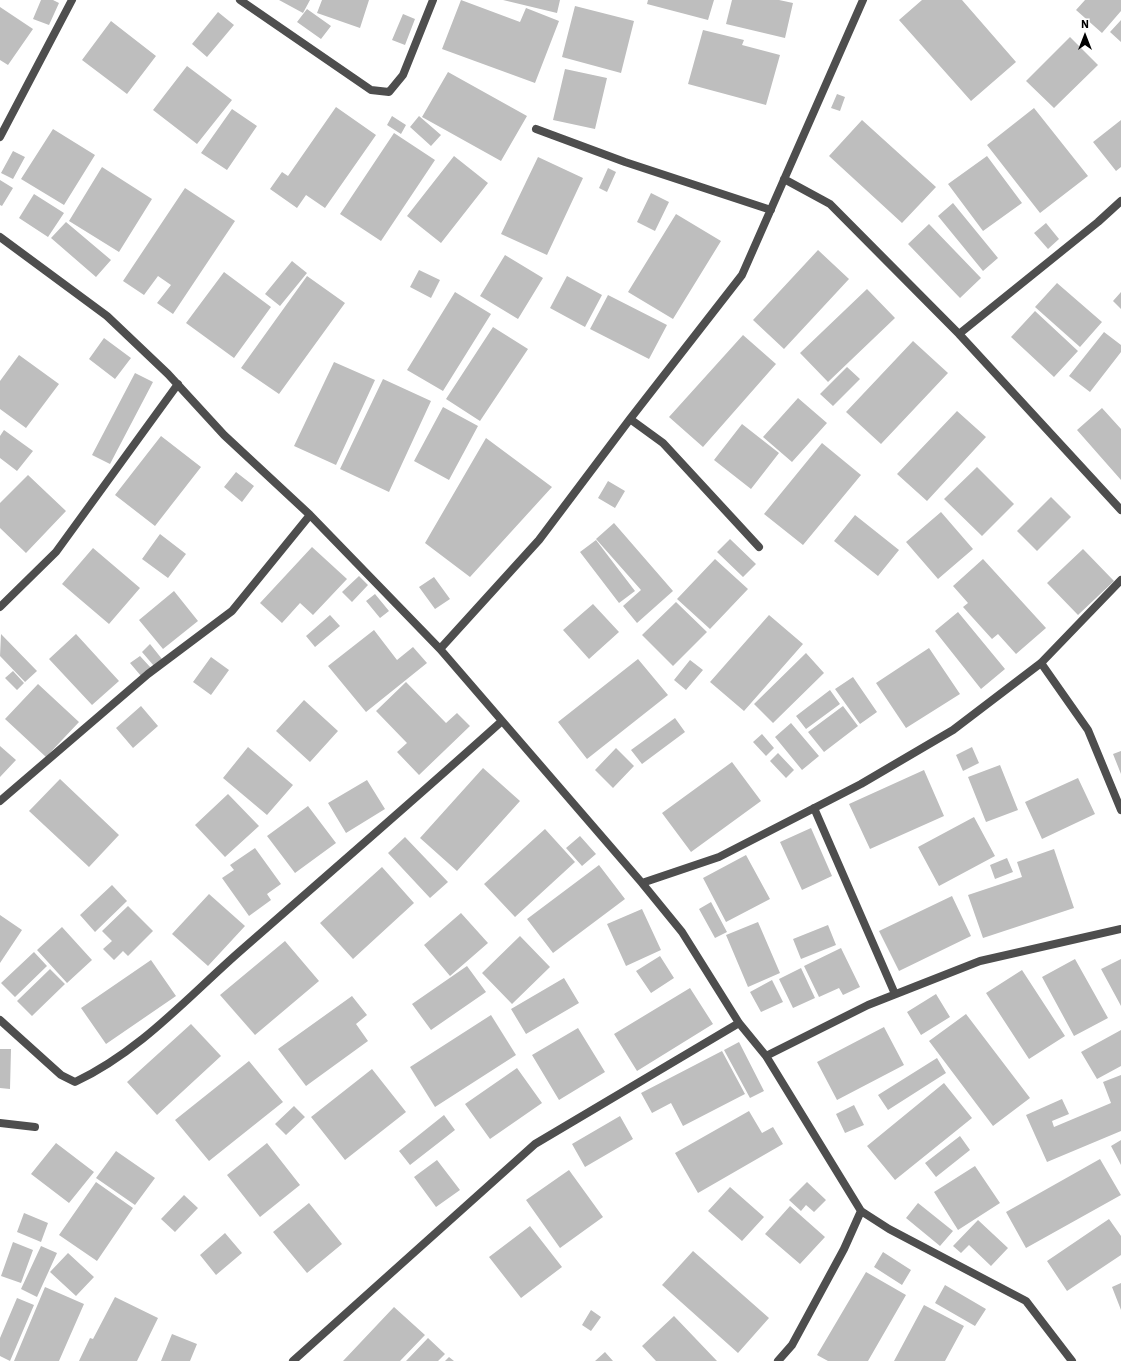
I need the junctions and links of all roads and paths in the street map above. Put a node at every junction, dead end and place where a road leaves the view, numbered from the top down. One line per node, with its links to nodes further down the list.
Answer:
1 (72, 0): 6 (street)
2 (240, 0): 3 (street)
3 (433, 0)
4 (863, 0): 7 (street)
5 (536, 129): 9 (street)
6 (0, 137)
7 (784, 179): 9 (street); 11 (street)
8 (1121, 201): 11 (street)
9 (771, 210): 13 (street)
10 (0, 236): 12 (street)
11 (959, 334): 14 (street)
12 (178, 384): 15 (street); 18 (street)
13 (630, 419): 16 (street); 19 (street)
14 (1121, 510)
15 (310, 515): 19 (street); 22 (street)
16 (759, 547)
17 (1121, 580): 20 (street)
18 (0, 607)
19 (440, 649): 21 (street)
20 (1041, 663): 23 (street); 24 (street)
21 (502, 721): 25 (street); 28 (street)
22 (0, 801)
23 (814, 808): 25 (street); 27 (street)
24 (1121, 810)
25 (642, 883): 29 (street)
26 (1121, 928): 27 (street)
27 (895, 994): 30 (street)
28 (0, 1020)
29 (739, 1023): 30 (street); 34 (street)
30 (766, 1056): 33 (street)
31 (0, 1123): 32 (street)
32 (35, 1127)
33 (861, 1211): 35 (street); 36 (street)
34 (293, 1361)
35 (778, 1361)
36 (1072, 1361)

